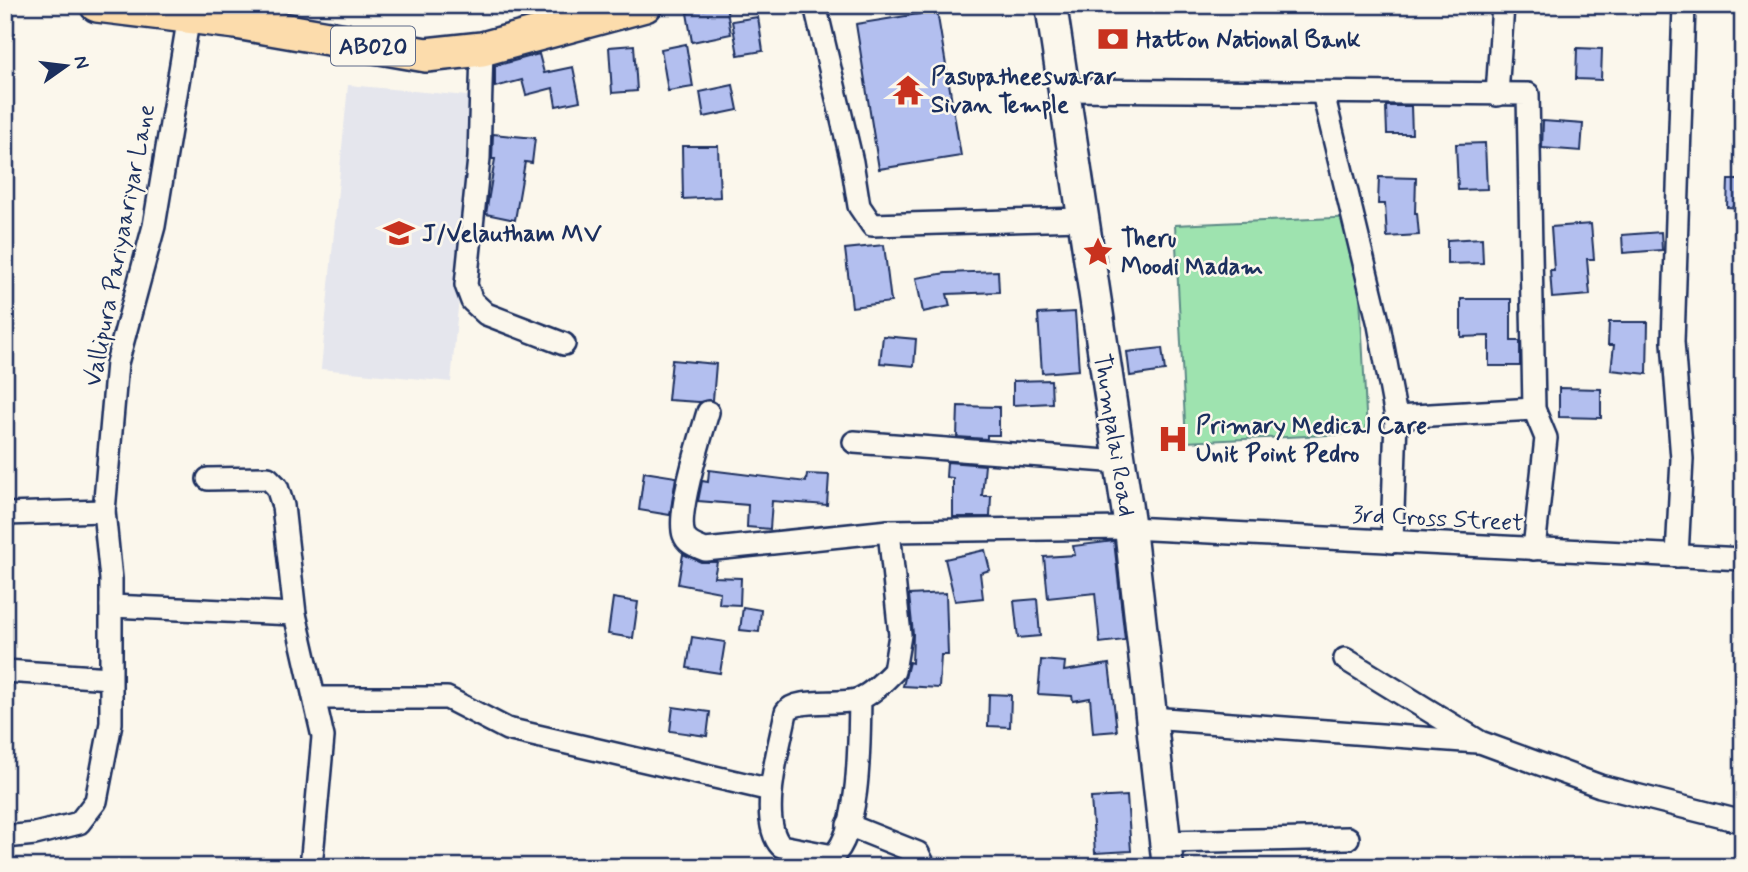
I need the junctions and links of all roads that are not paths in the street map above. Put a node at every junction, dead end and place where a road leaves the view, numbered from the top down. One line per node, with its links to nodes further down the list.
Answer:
1 (97, 5): 9 (main road, AB020)
2 (645, 5): 8 (main road, AB020)
3 (815, 5): 14 (street)
4 (1051, 5): 11 (street, Thumpalai Road)
5 (1503, 5): 13 (street)
6 (1684, 5): 28 (street)
7 (239, 14): 9 (main road, AB020); 10 (main road, AB020)
8 (582, 14): 10 (main road, AB020)
9 (189, 16): 22 (street, Vallipura Pariyaariyar Lane)
10 (482, 49): 15 (street)
11 (1063, 90): 12 (street); 14 (street, Thumpalai Road)
12 (1323, 93): 13 (street); 18 (street)
13 (1497, 95): 16 (street)
14 (1082, 219): 20 (street, Thumpalai Road)
15 (564, 344)
16 (1534, 409): 18 (street); 27 (street)
17 (708, 412): 25 (street, 3rd Cross Street)
18 (1396, 417): 26 (street)
19 (854, 442): 20 (street)
20 (1120, 462): 24 (street, Thumpalai Road)
21 (208, 479): 31 (street)
22 (104, 511): 23 (street); 30 (street, Vallipura Pariyaariyar Lane)
23 (5, 514)
24 (1130, 528): 25 (street, 3rd Cross Street); 26 (street, 3rd Cross Street); 37 (street, Thumpalai Road)
25 (889, 531): 36 (street)
26 (1392, 542): 27 (street, 3rd Cross Street)
27 (1534, 549): 28 (street, 3rd Cross Street)
28 (1677, 556): 29 (street, 3rd Cross Street)
29 (1743, 559)
30 (111, 606): 31 (street); 34 (street, Vallipura Pariyaariyar Lane)
31 (295, 614): 35 (street)
32 (1345, 659): 38 (street)
33 (5, 671): 34 (street)
34 (110, 678): 42 (street, Vallipura Pariyaariyar Lane)
35 (316, 698): 39 (street); 45 (street)
36 (860, 699): 39 (street); 41 (street)
37 (1151, 718): 38 (street); 44 (street, Thumpalai Road)
38 (1480, 742): 40 (street)
39 (771, 790): 41 (street)
40 (1743, 822)
41 (848, 825): 46 (street)
42 (5, 837)
43 (1348, 838): 44 (street)
44 (1166, 854)
45 (311, 867)
46 (925, 867)

